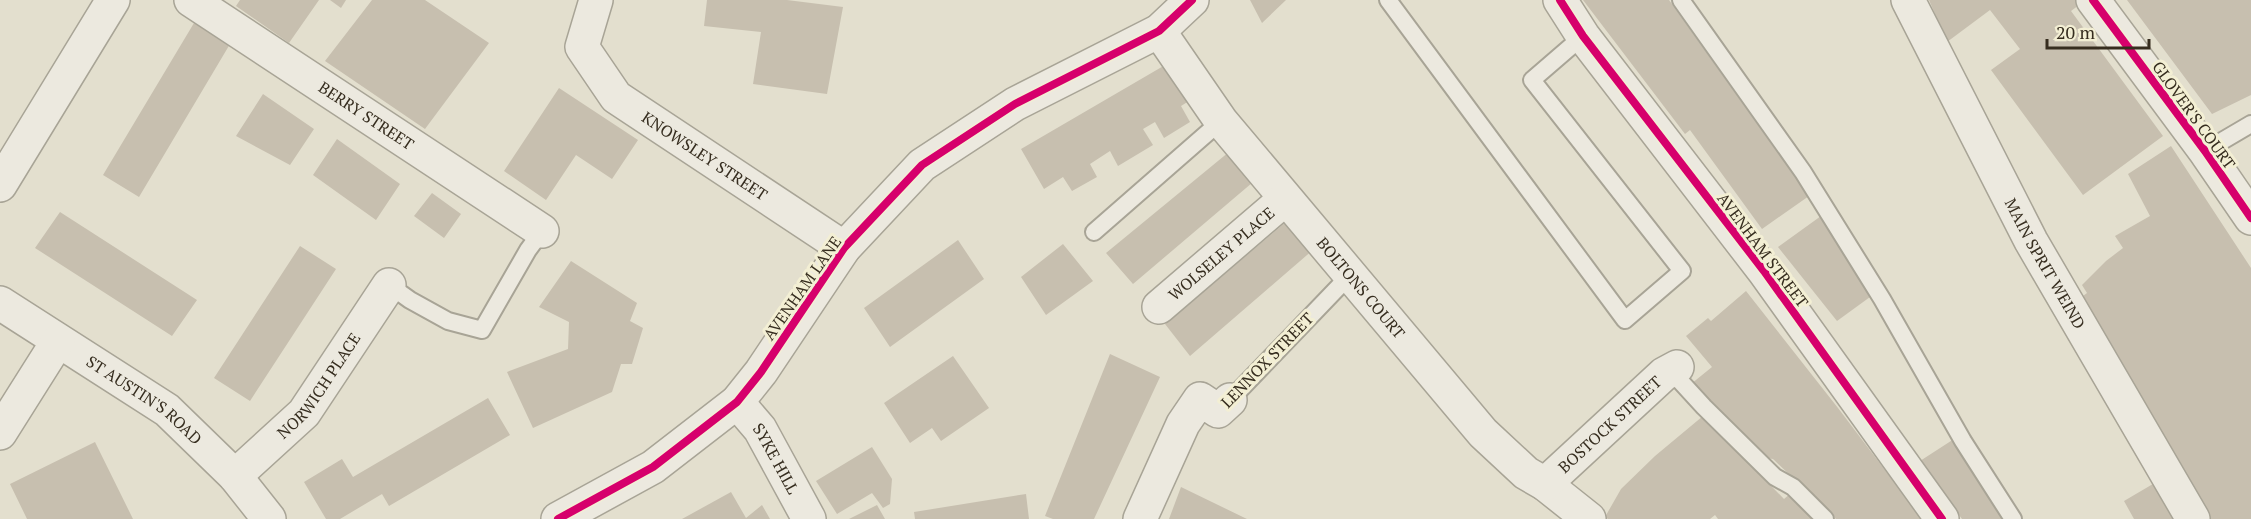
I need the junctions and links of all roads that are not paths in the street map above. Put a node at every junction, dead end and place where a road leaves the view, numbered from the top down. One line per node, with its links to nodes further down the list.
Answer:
1 (113, 0): 15 (street)
2 (191, 0): 18 (street, BERRY STREET)
3 (596, 0): 20 (street, KNOWSLEY STREET)
4 (1192, 0): 10 (street, AVENHAM LANE)
5 (1388, 0): 11 (lane)
6 (1560, 0): 11 (street, AVENHAM STREET)
7 (1681, 0): 39 (lane)
8 (1908, 0): 40 (street, MAIN SPRIT WEIND)
9 (2093, 0): 14 (street, GLOVER'S COURT)
10 (1159, 31): 12 (street, BOLTONS COURT); 20 (street, AVENHAM LANE)
11 (1583, 36): 38 (street, AVENHAM STREET)
12 (1221, 121): 16 (street, BOLTONS COURT); 19 (lane)
13 (2251, 124): 14 (lane)
14 (2205, 151): 17 (street, GLOVER'S COURT)
15 (0, 185)
16 (1285, 199): 21 (street, BOLTONS COURT); 24 (street, WOLSELEY PLACE)
17 (2251, 218)
18 (542, 231): 22 (lane)
19 (1094, 232)
20 (844, 248): 28 (street, AVENHAM LANE)
21 (1350, 275): 27 (lane, LENNOX STREET); 31 (street, BOLTONS COURT)
22 (389, 285): 30 (street, NORWICH PLACE)
23 (0, 303): 25 (street, ST AUSTIN'S ROAD)
24 (1159, 307)
25 (58, 341): 29 (street); 30 (street, ST AUSTIN'S ROAD)
26 (1674, 369): 31 (street, BOSTOCK STREET); 37 (lane)
27 (1230, 400): 35 (street, LENNOX STREET)
28 (736, 402): 33 (street, AVENHAM LANE); 34 (street, SYKE HILL)
29 (0, 433)
30 (236, 476): 32 (street, ST AUSTIN'S ROAD)
31 (1545, 484): 36 (street, BOLTONS COURT)
32 (269, 519)
33 (558, 519)
34 (810, 519)
35 (1140, 519)
36 (1589, 519)
37 (1825, 519)
38 (1942, 519)
39 (2013, 519)
40 (2193, 519)

